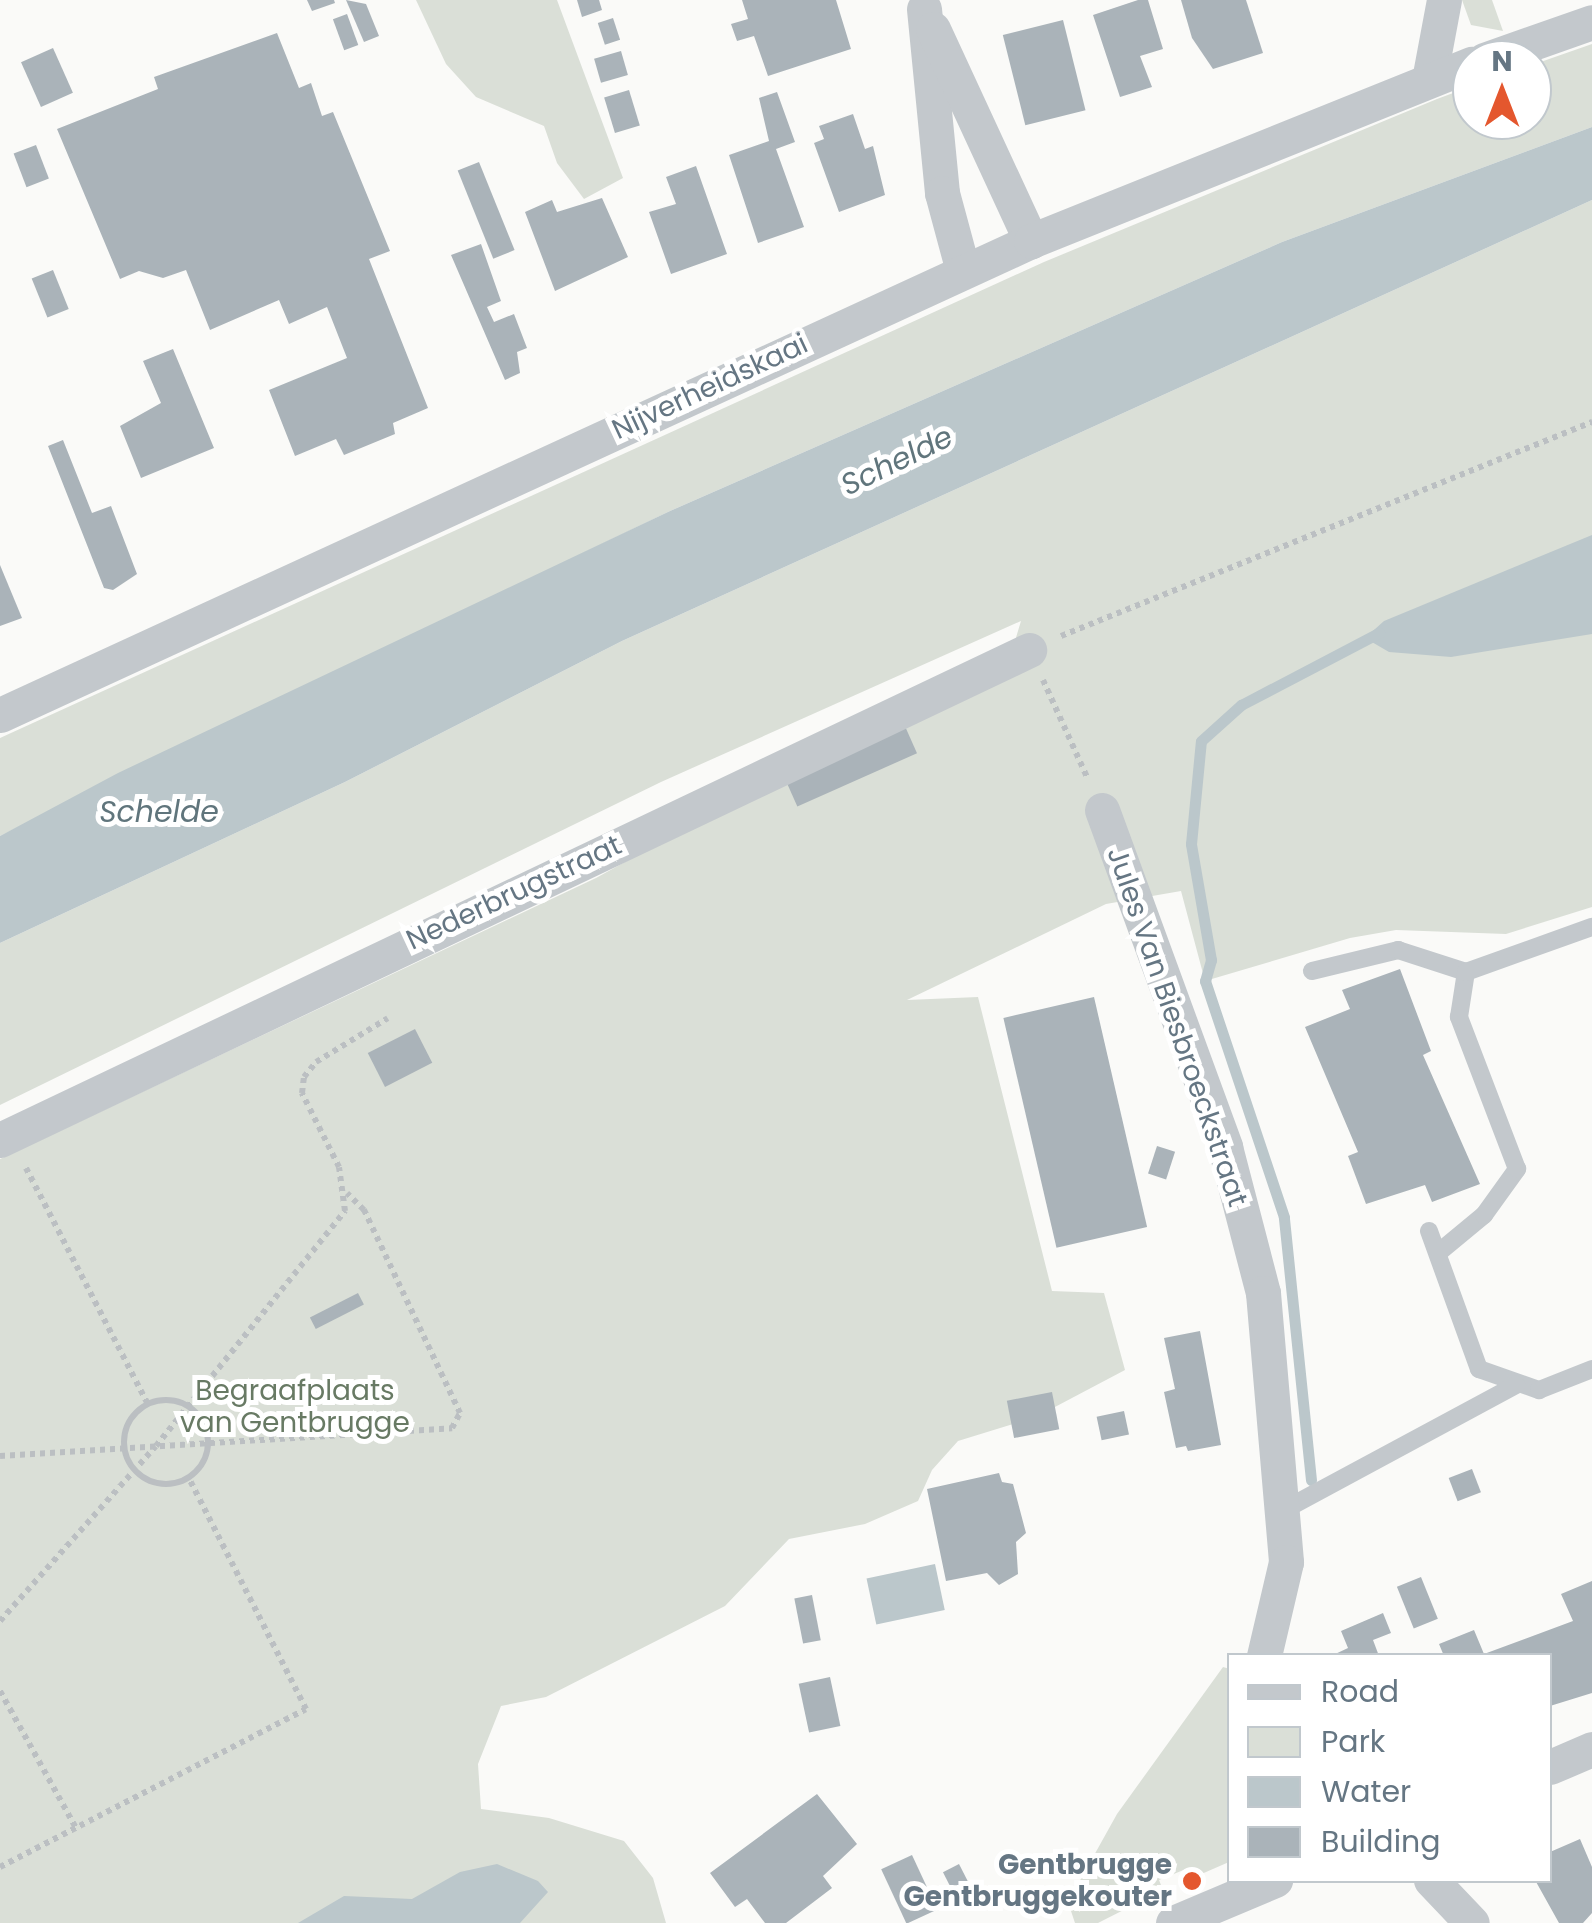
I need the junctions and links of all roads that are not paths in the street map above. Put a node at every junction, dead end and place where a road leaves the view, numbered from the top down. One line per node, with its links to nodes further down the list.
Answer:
1 (1444, 0): 6 (street)
2 (922, 4): 7 (street); 8 (street)
3 (1592, 22): 4 (street)
4 (1541, 40)
5 (1452, 72): 6 (street, Nijverheidskaai)
6 (1430, 80): 7 (street, Nijverheidskaai)
7 (1031, 241): 8 (street, Nijverheidskaai)
8 (963, 271): 10 (street, Nijverheidskaai)
9 (1029, 650): 15 (street, Nederbrugstraat)
10 (0, 715)
11 (1102, 810): 20 (street, Jules Van Biesbroeckstraat)
12 (1592, 926): 14 (lane)
13 (1312, 971): 14 (lane)
14 (1466, 972): 17 (lane)
15 (0, 1140)
16 (1430, 1231): 17 (lane)
17 (1438, 1253): 19 (lane)
18 (1592, 1370): 19 (lane)
19 (1516, 1384): 20 (lane)
20 (1282, 1511): 21 (street, Jules Van Biesbroeckstraat)
21 (1265, 1653)
22 (1592, 1750): 23 (street)
23 (1552, 1766)
24 (1268, 1883): 26 (street)
25 (1434, 1883): 27 (street)
26 (1173, 1923)
27 (1472, 1923)

